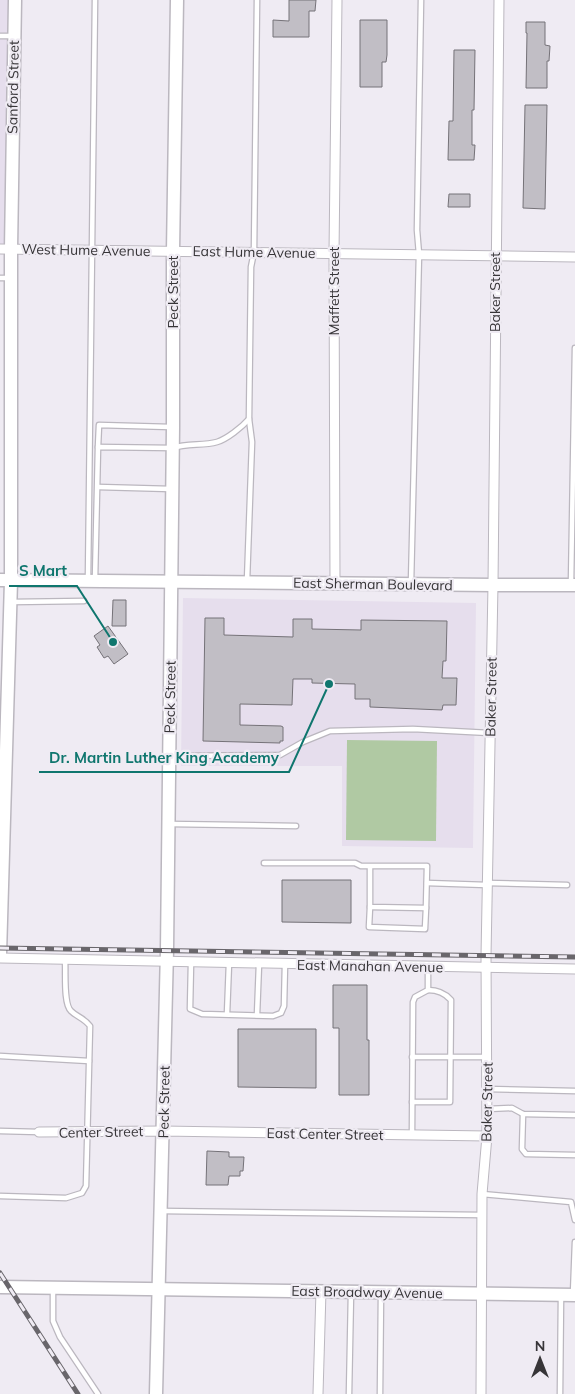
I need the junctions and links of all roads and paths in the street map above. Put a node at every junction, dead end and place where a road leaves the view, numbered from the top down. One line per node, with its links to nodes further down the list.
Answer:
1 (15, 0): 9 (street, Sanford Street)
2 (95, 0): 11 (lane)
3 (177, 0): 12 (street, Peck Street)
4 (257, 0): 13 (lane)
5 (337, 0): 14 (street, Maffett Street)
6 (421, 0): 15 (lane)
7 (499, 0): 16 (street, Baker Street)
8 (0, 36): 9 (lane)
9 (14, 36): 10 (street, Sanford Street)
10 (5, 249): 11 (street, West Hume Avenue); 18 (street, Sanford Street)
11 (92, 250): 12 (street, West Hume Avenue); 27 (lane)
12 (173, 251): 13 (street, East Hume Avenue); 21 (street, Peck Street)
13 (254, 252): 14 (street, East Hume Avenue); 20 (lane)
14 (334, 253): 15 (street, East Hume Avenue); 30 (street, Maffett Street)
15 (419, 254): 16 (street, East Hume Avenue); 31 (lane)
16 (496, 256): 17 (street, East Hume Avenue); 32 (street, Baker Street)
17 (575, 257)
18 (5, 278): 26 (street, Sanford Street)
19 (575, 348): 33 (lane)
20 (249, 419): 23 (lane); 29 (lane)
21 (174, 427): 22 (lane); 23 (street, Peck Street)
22 (98, 447): 23 (lane); 24 (lane)
23 (173, 448): 25 (street, Peck Street)
24 (98, 487): 25 (lane); 27 (lane)
25 (172, 489): 28 (street, Peck Street)
26 (5, 580): 27 (street, East Sherman Boulevard); 34 (street, Sanford Street)
27 (91, 581): 28 (street, East Sherman Boulevard)
28 (171, 582): 29 (street, East Sherman Boulevard); 37 (street, Peck Street)
29 (247, 582): 30 (street, East Sherman Boulevard)
30 (335, 583): 31 (street, East Sherman Boulevard)
31 (411, 584): 32 (street, East Sherman Boulevard)
32 (493, 585): 33 (street, East Sherman Boulevard); 36 (street, Baker Street)
33 (573, 585)
34 (10, 602): 35 (lane); 47 (street, Sanford Street)
35 (84, 602)
36 (490, 733): 37 (lane); 43 (street, Baker Street)
37 (169, 756): 38 (street, Peck Street)
38 (168, 824): 39 (lane); 50 (street, Peck Street)
39 (296, 826)
40 (264, 863): 41 (lane)
41 (370, 866): 42 (lane); 45 (lane)
42 (427, 883): 43 (lane); 46 (lane)
43 (487, 884): 44 (lane); 56 (street, Baker Street)
44 (567, 885)
45 (370, 907): 46 (lane); 46 (lane)
46 (426, 908)
47 (0, 954)
48 (0, 958): 49 (street, East Manahan Avenue)
49 (65, 960): 50 (street, East Manahan Avenue); 65 (lane)
50 (166, 962): 51 (street, East Manahan Avenue); 73 (street, Peck Street)
51 (191, 963): 52 (street, East Manahan Avenue); 59 (lane)
52 (229, 963): 53 (street, East Manahan Avenue); 59 (lane)
53 (259, 964): 54 (street, East Manahan Avenue); 60 (lane)
54 (285, 964): 55 (street, East Manahan Avenue); 60 (lane)
55 (428, 967): 56 (street, East Manahan Avenue); 58 (lane)
56 (487, 968): 57 (street, East Manahan Avenue); 64 (street, Baker Street)
57 (575, 969)
58 (428, 990): 62 (lane); 63 (lane)
59 (227, 1014): 60 (lane)
60 (257, 1015)
61 (0, 1056): 65 (lane)
62 (412, 1057): 63 (lane); 68 (lane)
63 (451, 1057): 64 (lane); 68 (lane)
64 (487, 1057): 66 (street, Baker Street)
65 (89, 1061): 75 (lane)
66 (487, 1089): 67 (lane); 69 (street, Baker Street)
67 (575, 1091)
68 (412, 1102): 76 (lane)
69 (487, 1110): 70 (lane); 77 (street, Baker Street)
70 (523, 1114): 71 (lane); 78 (lane)
71 (575, 1115)
72 (0, 1131): 74 (lane)
73 (164, 1131): 75 (street, Center Street); 76 (street, East Center Street); 81 (street, Peck Street)
74 (39, 1132): 75 (street, Center Street)
75 (87, 1132): 80 (lane)
76 (412, 1135): 77 (street, East Center Street)
77 (487, 1136): 79 (street, Baker Street)
78 (575, 1155)
79 (482, 1194): 82 (street, Baker Street); 83 (lane)
80 (0, 1196)
81 (161, 1211): 82 (lane); 87 (street, Peck Street)
82 (482, 1215): 91 (street, Baker Street)
83 (575, 1220)
84 (575, 1242): 92 (lane)
85 (0, 1287): 86 (street, East Broadway Avenue)
86 (53, 1288): 87 (street, East Broadway Avenue); 93 (lane)
87 (158, 1289): 88 (street, East Broadway Avenue); 94 (street, Peck Street)
88 (320, 1291): 89 (street, East Broadway Avenue); 95 (street)
89 (351, 1292): 90 (street, East Broadway Avenue); 96 (lane)
90 (381, 1292): 91 (street, East Broadway Avenue); 97 (lane)
91 (481, 1294): 92 (street, East Broadway Avenue); 98 (street, Baker Street)
92 (570, 1295): 99 (lane)
93 (98, 1394)
94 (156, 1394)
95 (318, 1394)
96 (349, 1394)
97 (380, 1394)
98 (481, 1394)
99 (560, 1394)

